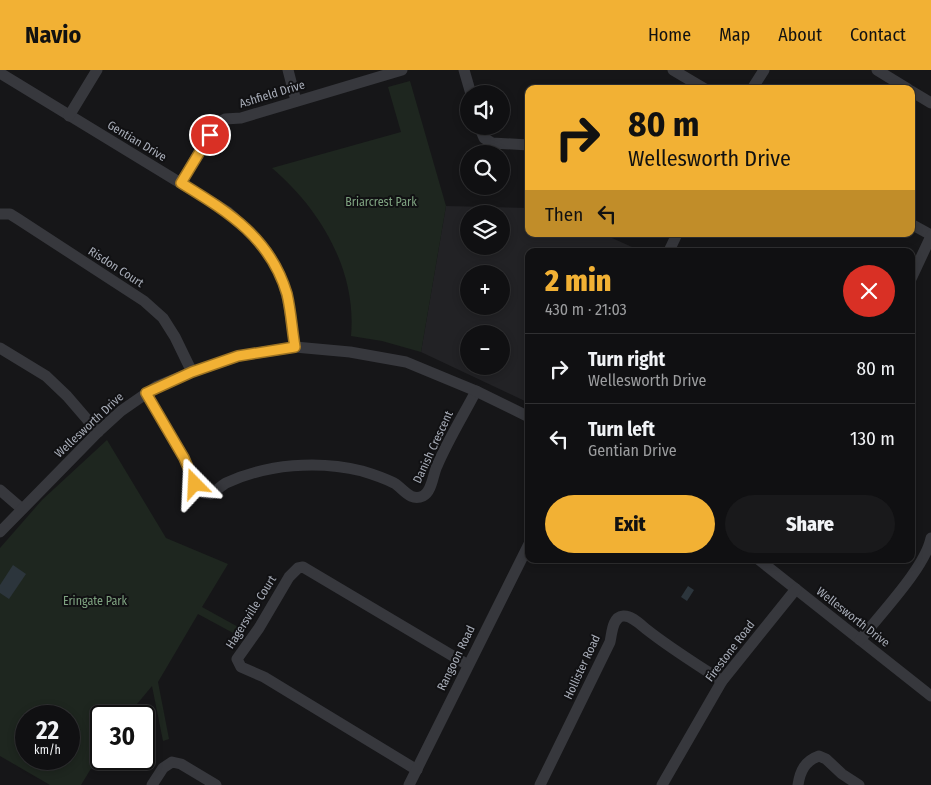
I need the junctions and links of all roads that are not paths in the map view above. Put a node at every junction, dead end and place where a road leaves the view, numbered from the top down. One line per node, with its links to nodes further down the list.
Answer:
1 (98, 70): 16 (street)
2 (288, 70): 14 (street)
3 (402, 70): 14 (street, Ashfield Drive)
4 (464, 70): 9 (street)
5 (673, 70): 10 (street)
6 (764, 70): 11 (street)
7 (877, 70): 12 (street)
8 (0, 73): 16 (street, Gentian Drive)
9 (468, 85)
10 (698, 85)
11 (755, 85)
12 (901, 85)
13 (915, 93): 15 (street)
14 (296, 100): 19 (street, Ashfield Drive)
15 (931, 103)
16 (69, 116): 19 (street, Gentian Drive)
17 (483, 135): 18 (street)
18 (525, 145)
19 (181, 183): 24 (street, Gentian Drive)
20 (0, 214): 26 (street, Risdon Court)
21 (915, 226): 22 (street)
22 (931, 236): 23 (street)
23 (915, 270)
24 (295, 347): 26 (street, Wellesworth Drive); 27 (street, Wellesworth Drive)
25 (0, 348): 30 (street)
26 (192, 372): 28 (street, Wellesworth Drive)
27 (476, 391): 28 (street, Danish Crescent); 29 (street, Wellesworth Drive)
28 (146, 393): 30 (street, Wellesworth Drive)
29 (525, 415)
30 (98, 432): 32 (street, Wellesworth Drive)
31 (0, 490): 32 (street)
32 (22, 509): 33 (street, Wellesworth Drive)
33 (0, 532)
34 (931, 538): 38 (street)
35 (525, 552): 39 (street, Rangoon Road)
36 (764, 563): 37 (street, Wellesworth Drive)
37 (796, 589): 38 (street, Wellesworth Drive); 40 (street, Firestone Road)
38 (860, 640): 41 (street, Wellesworth Drive)
39 (468, 664): 42 (street, Rangoon Road); 42 (street, Hagersville Court)
40 (722, 681): 46 (street, Hollister Road); 47 (street, Firestone Road)
41 (931, 696)
42 (417, 770): 45 (street, Rangoon Road)
43 (152, 785): 44 (street)
44 (216, 785)
45 (410, 785)
46 (540, 785)
47 (662, 785)
48 (798, 785): 49 (street)
49 (858, 785)

